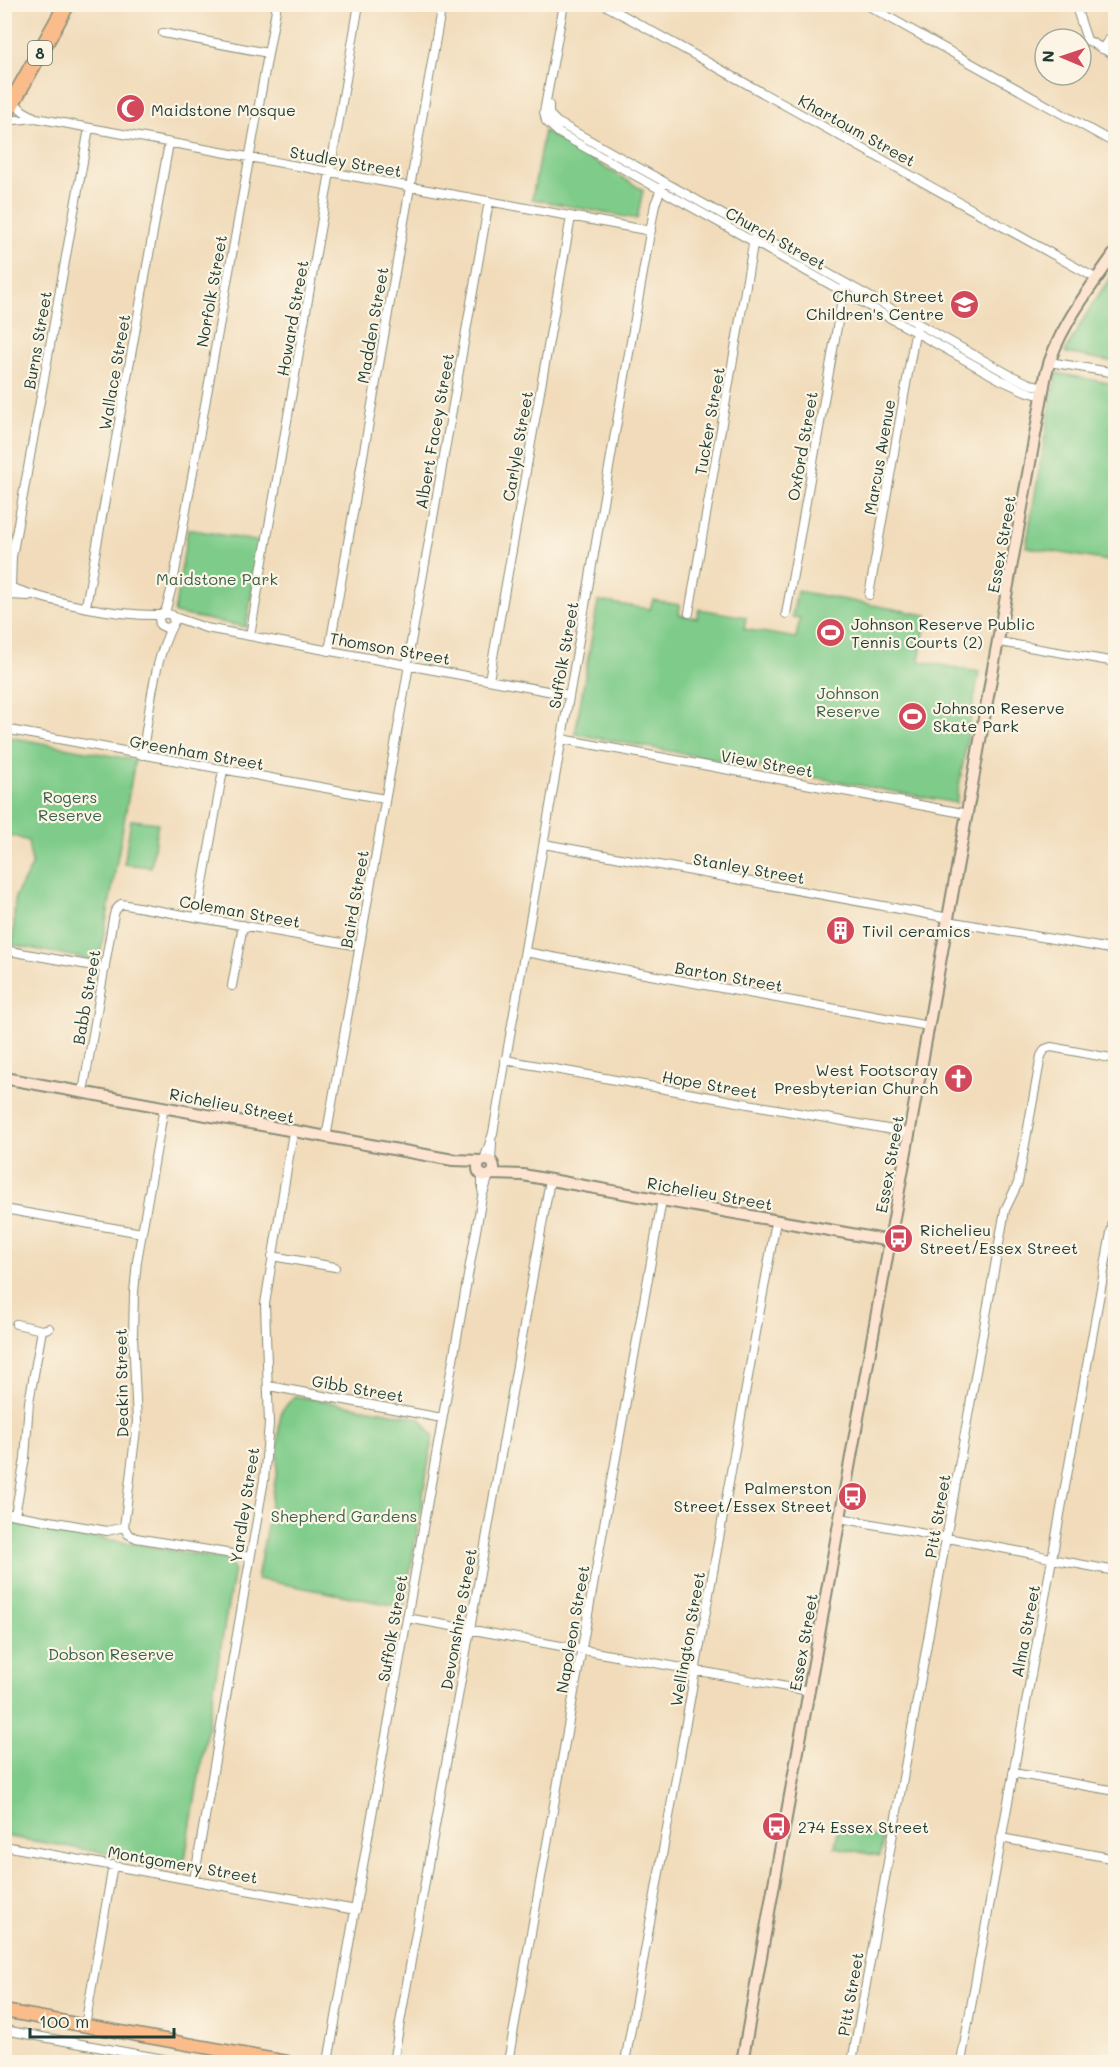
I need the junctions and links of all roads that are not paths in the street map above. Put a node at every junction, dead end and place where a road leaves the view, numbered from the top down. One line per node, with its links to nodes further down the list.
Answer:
1 (67, 4): 14 (highway, 8)
2 (277, 4): 12 (street, Norfolk Street)
3 (358, 4): 21 (street, Howard Street)
4 (442, 4): 23 (street, Madden Street)
5 (564, 4): 22 (street, Church Street)
6 (603, 4): 29 (street, Khartoum Street)
7 (865, 4): 19 (street)
8 (1075, 4): 11 (street)
9 (1116, 29): 11 (street)
10 (163, 33): 12 (street)
11 (1102, 49): 13 (street)
12 (268, 52): 20 (street, Norfolk Street)
13 (1116, 56)
14 (11, 100): 15 (street, Studley Street); 16 (highway, 8)
15 (36, 118): 16 (street, Studley Street); 17 (street, Studley Street)
16 (4, 119)
17 (88, 128): 18 (street, Studley Street); 36 (street, Burns Street)
18 (169, 143): 20 (street, Studley Street); 39 (street, Wallace Street)
19 (1116, 144)
20 (249, 157): 21 (street, Studley Street); 42 (street, Norfolk Street)
21 (328, 172): 23 (street, Studley Street); 43 (street, Howard Street)
22 (662, 186): 26 (street, Suffolk Street); 27 (street, Church Street)
23 (410, 187): 24 (street, Studley Street); 45 (street, Madden Street)
24 (489, 201): 25 (street, Studley Street); 47 (street, Albert Facey Street)
25 (571, 217): 26 (street, Studley Street); 48 (street, Carlyle Street)
26 (651, 231): 49 (street, Suffolk Street)
27 (754, 238): 30 (street, Church Street); 40 (street, Tucker Street)
28 (1116, 251): 29 (street, Essex Street)
29 (1097, 279): 33 (street, Essex Street)
30 (844, 287): 31 (street, Church Street); 32 (street, Church Street); 41 (street, Oxford Street)
31 (917, 323): 32 (street, Marcus Avenue); 35 (street, Church Street)
32 (915, 332): 35 (street, Church Street); 37 (street, Marcus Avenue)
33 (1049, 362): 34 (street); 35 (street, Essex Street)
34 (1116, 373)
35 (1043, 391): 44 (street, Essex Street)
36 (8, 590): 38 (street, Burns Street); 39 (street, Thomson Street)
37 (869, 595)
38 (4, 606)
39 (86, 606): 42 (street, Thomson Street)
40 (689, 613)
41 (786, 614)
42 (167, 620): 43 (street, Thomson Street); 52 (street, Norfolk Street)
43 (250, 636): 45 (street, Thomson Street)
44 (999, 642): 46 (street); 55 (street, Essex Street)
45 (328, 651): 47 (street, Thomson Street)
46 (1116, 662)
47 (408, 665): 48 (street, Thomson Street); 54 (street, Baird Street)
48 (489, 680): 49 (street, Thomson Street)
49 (570, 695): 51 (street, Suffolk Street)
50 (4, 729): 52 (street, Greenham Street)
51 (562, 739): 55 (street, View Street); 56 (street, Suffolk Street)
52 (142, 755): 53 (street, Greenham Street)
53 (223, 770): 54 (street, Greenham Street); 58 (street)
54 (385, 799): 61 (street, Baird Street)
55 (968, 814): 59 (street, Essex Street)
56 (544, 844): 59 (street, Stanley Street); 64 (street, Suffolk Street)
57 (118, 907): 58 (street, Coleman Street); 65 (street, Babb Street)
58 (197, 917): 60 (street, Coleman Street)
59 (948, 919): 63 (street, Stanley Street); 67 (street, Essex Street)
60 (243, 925): 61 (street, Coleman Street); 66 (street)
61 (359, 946): 75 (street, Baird Street)
62 (4, 950): 65 (street)
63 (1116, 950)
64 (525, 952): 67 (street, Barton Street); 69 (street, Suffolk Street)
65 (105, 968): 71 (street, Babb Street)
66 (232, 986)
67 (929, 1026): 74 (street, Essex Street)
68 (1116, 1059): 93 (street, Pitt Street)
69 (505, 1060): 74 (street, Hope Street); 76 (street, Suffolk Street)
70 (4, 1078): 71 (street, Richelieu Street)
71 (83, 1092): 72 (street, Richelieu Street)
72 (164, 1107): 73 (street, Richelieu Street); 82 (street, Deakin Street)
73 (293, 1132): 75 (street, Richelieu Street); 84 (street, Yardley Street)
74 (909, 1133): 83 (street, Essex Street)
75 (326, 1138): 76 (street, Richelieu Street)
76 (487, 1168): 77 (street, Richelieu Street); 88 (street, Suffolk Street)
77 (550, 1180): 78 (street, Richelieu Street); 98 (street, Devonshire Street)
78 (662, 1200): 81 (street, Richelieu Street); 99 (street, Napoleon Street)
79 (1116, 1205): 95 (street, Alma Street)
80 (4, 1209): 82 (street)
81 (776, 1221): 83 (street, Richelieu Street); 100 (street, Wellington Street)
82 (142, 1233): 92 (street, Deakin Street)
83 (890, 1241): 91 (street, Essex Street)
84 (272, 1256): 85 (street); 87 (street, Yardley Street)
85 (335, 1267)
86 (16, 1324): 90 (street)
87 (268, 1386): 88 (street, Gibb Street); 94 (street, Yardley Street)
88 (442, 1418): 97 (street, Suffolk Street)
89 (4, 1513): 90 (street)
90 (15, 1515): 92 (street)
91 (840, 1518): 93 (street); 101 (street, Essex Street)
92 (124, 1527): 94 (street)
93 (946, 1538): 95 (street); 121 (street, Pitt Street)
94 (250, 1557): 108 (street, Yardley Street)
95 (1052, 1559): 96 (street); 102 (street, Alma Street)
96 (1116, 1571)
97 (407, 1618): 98 (street); 109 (street, Suffolk Street)
98 (470, 1629): 99 (street); 117 (street, Devonshire Street)
99 (582, 1650): 100 (street); 118 (street, Napoleon Street)
100 (696, 1671): 101 (street); 119 (street, Wellington Street)
101 (809, 1691): 120 (street, Essex Street)
102 (1013, 1773): 103 (street); 104 (street, Alma Street)
103 (1116, 1791)
104 (1001, 1838): 106 (street); 122 (street, Alma Street)
105 (4, 1846): 107 (street, Montgomery Street)
106 (1116, 1859)
107 (113, 1865): 108 (street, Montgomery Street); 111 (street)
108 (194, 1880): 109 (street, Montgomery Street)
109 (356, 1910): 116 (street, Suffolk Street)
110 (4, 2011): 111 (main road)
111 (85, 2025): 113 (main road)
112 (4, 2030): 114 (street)
113 (242, 2058): 115 (main road)
114 (180, 2062)
115 (287, 2062)
116 (328, 2062)
117 (393, 2062)
118 (508, 2062)
119 (625, 2062)
120 (742, 2062)
121 (852, 2062)
122 (961, 2062)

